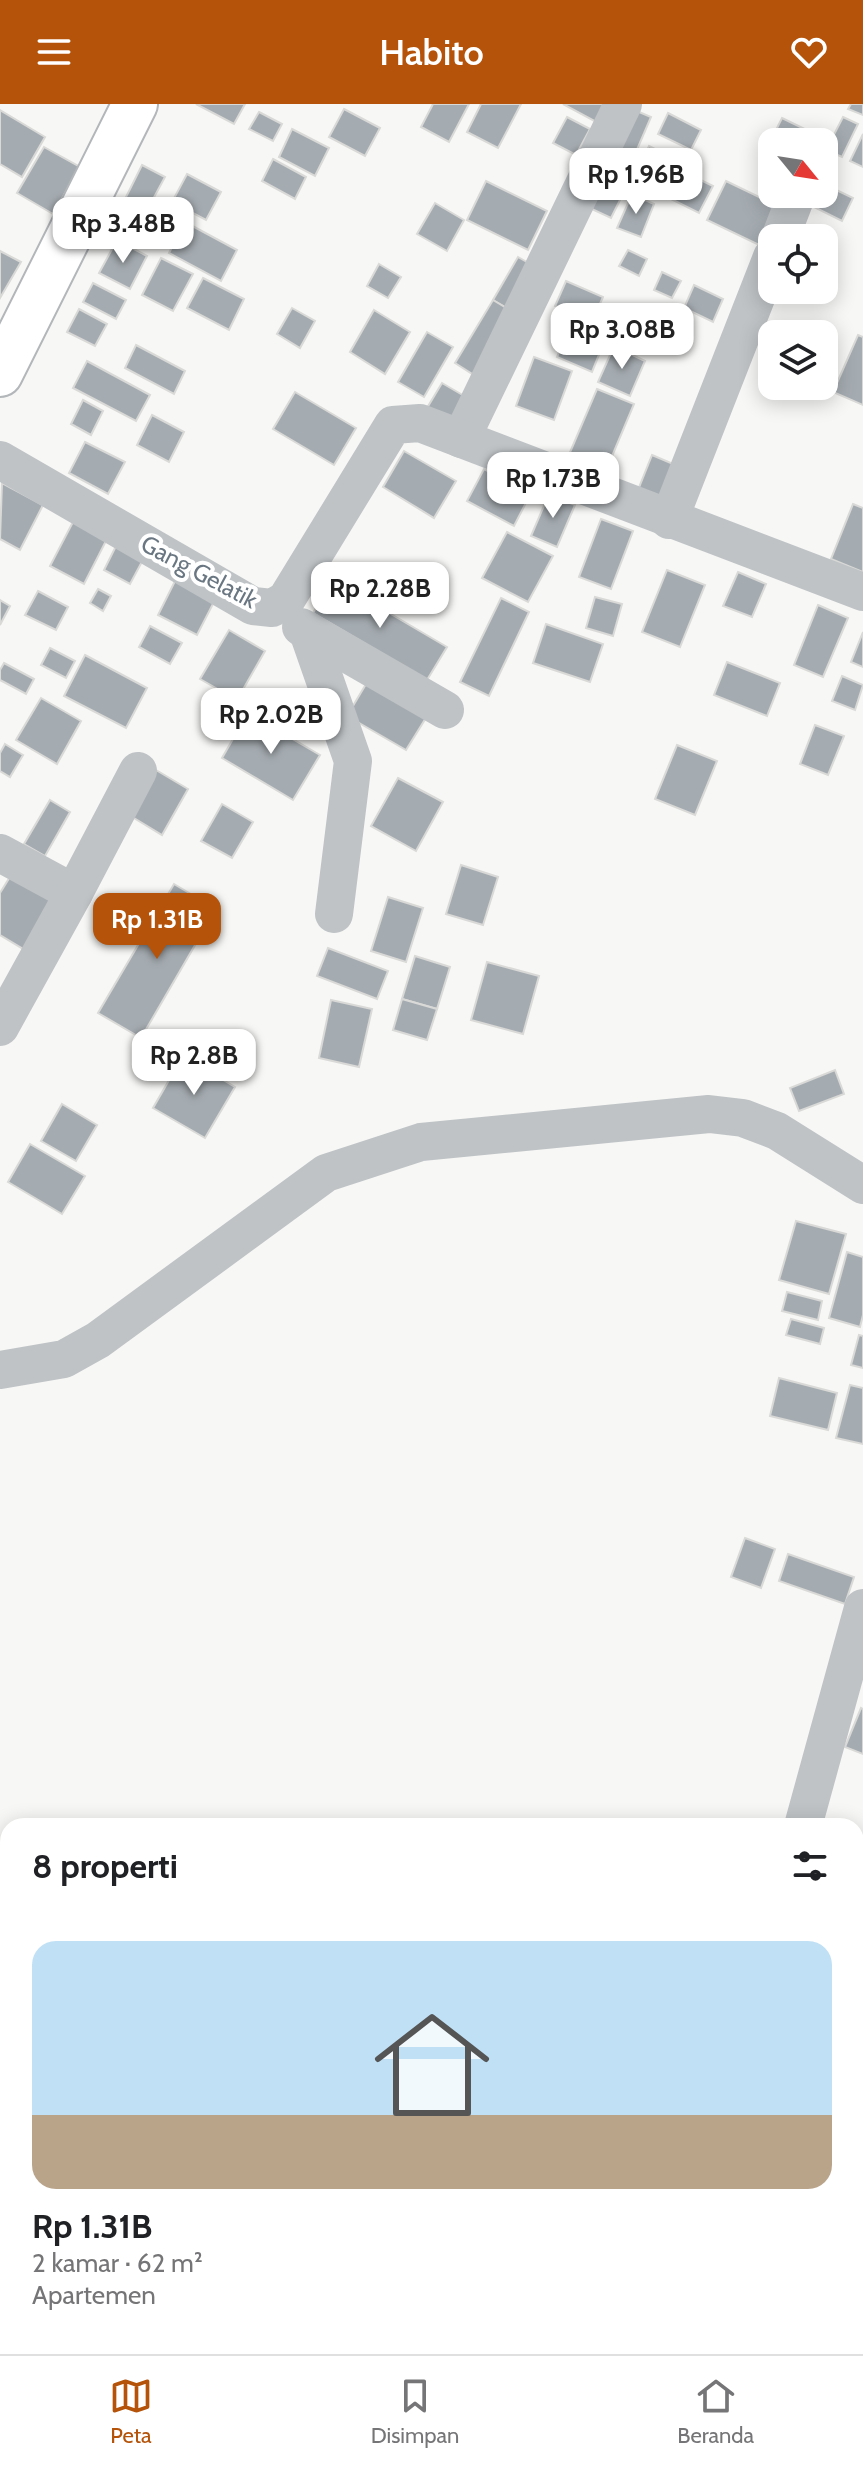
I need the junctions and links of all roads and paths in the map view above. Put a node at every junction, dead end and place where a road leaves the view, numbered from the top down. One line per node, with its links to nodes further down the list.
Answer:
1 (135, 104): 4 (main road)
2 (623, 104): 5 (street)
3 (758, 293): 7 (street)
4 (0, 374)
5 (461, 439): 7 (street, Gang Gelatik); 9 (street, Gang Gelatik)
6 (0, 460): 9 (street, Gang Gelatik)
7 (669, 520): 8 (street, Gang Gelatik)
8 (863, 592)
9 (272, 608): 10 (street)
10 (308, 632): 11 (street); 15 (street)
11 (445, 710)
12 (138, 771): 14 (street)
13 (0, 853): 14 (street)
14 (74, 893): 16 (street)
15 (334, 914)
16 (0, 1027)
17 (863, 1185): 18 (street)
18 (0, 1370)
19 (863, 1608): 20 (street)
20 (805, 1818)

